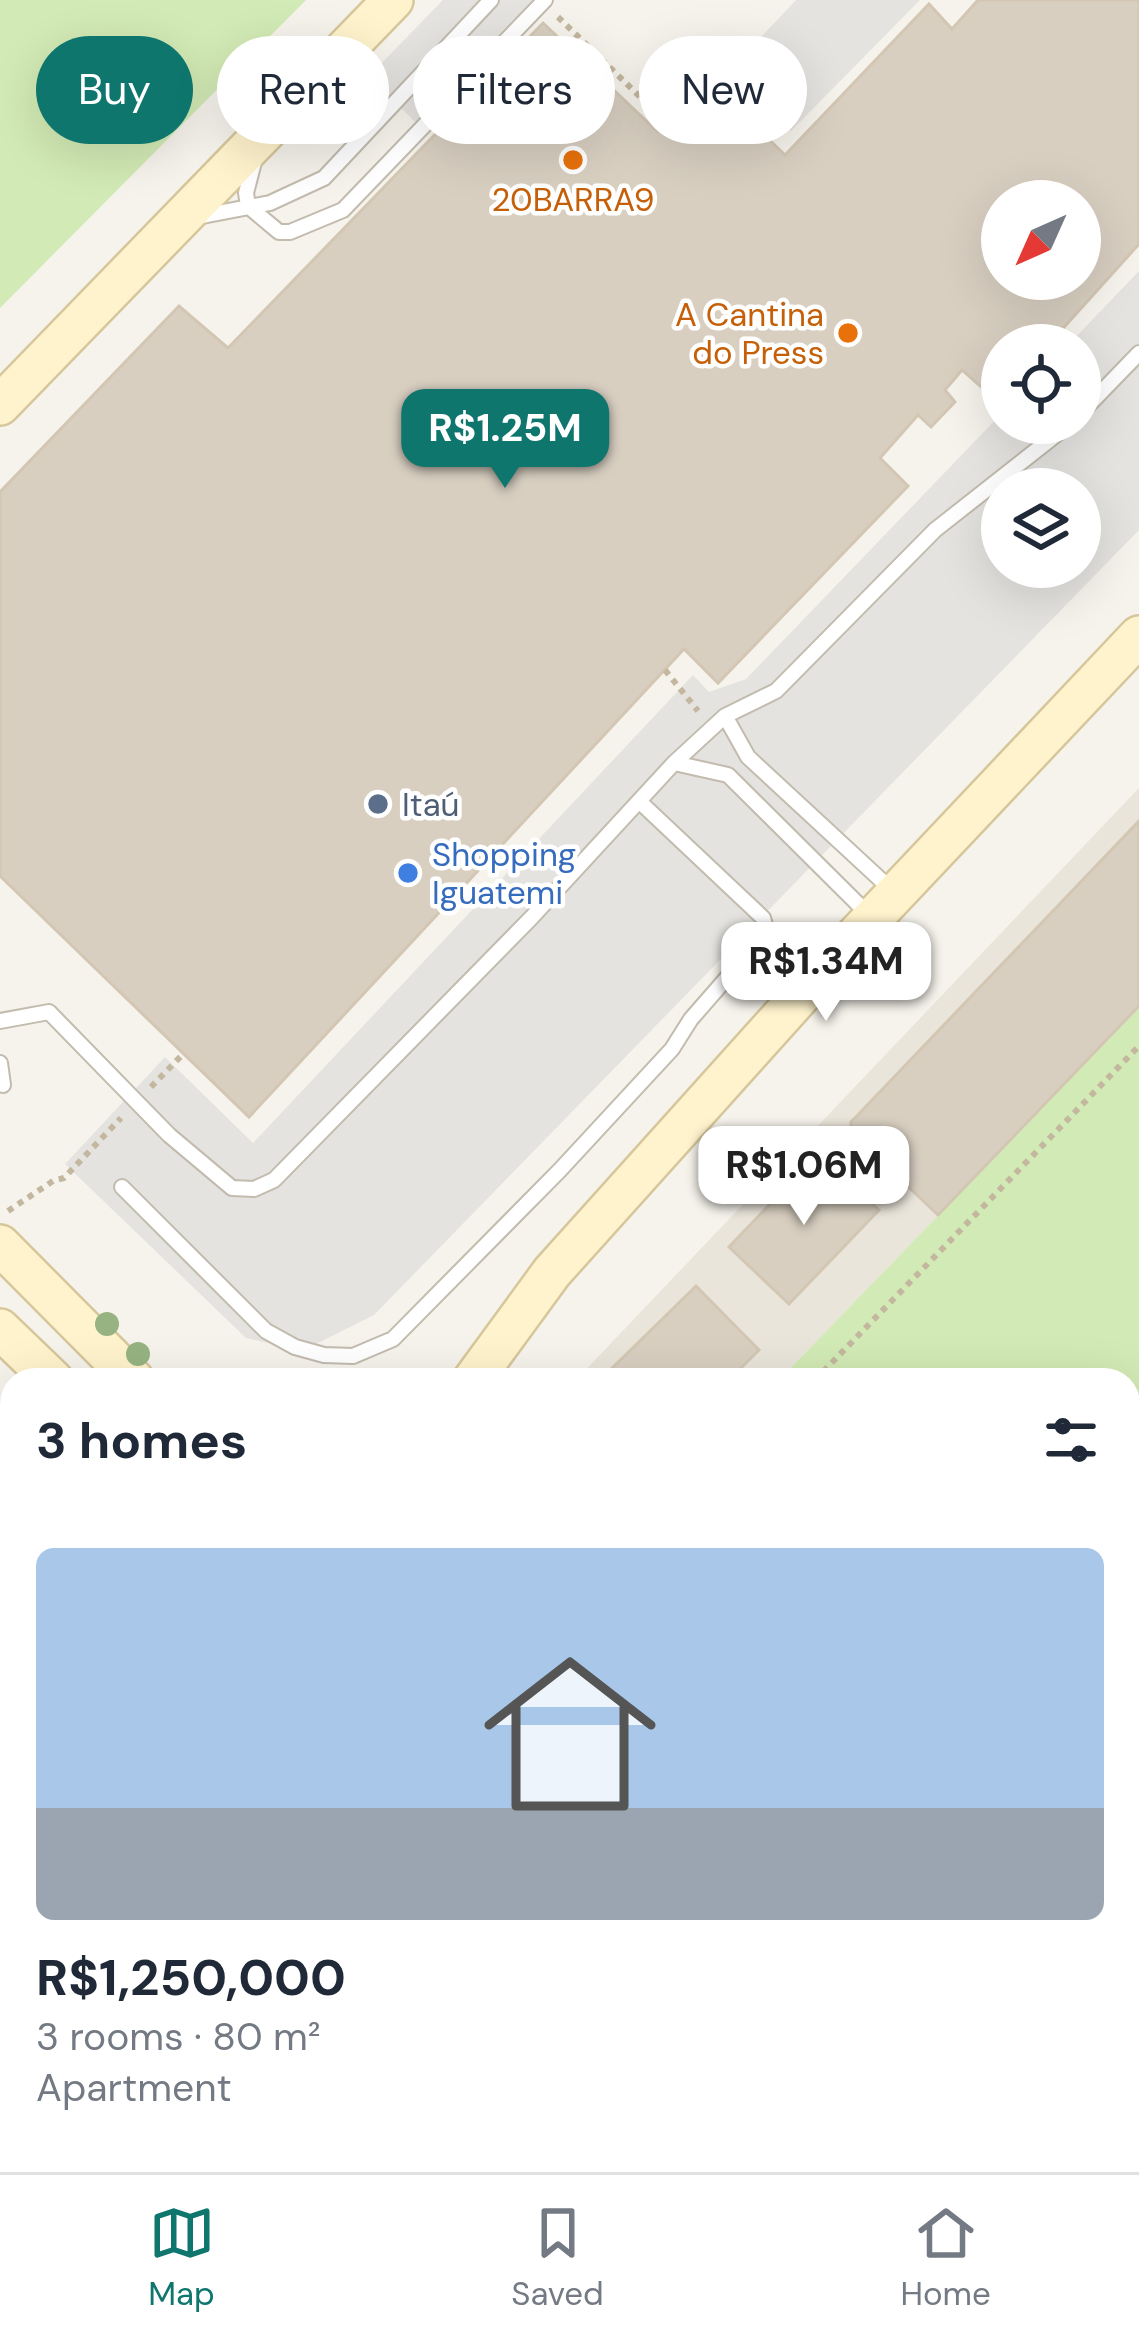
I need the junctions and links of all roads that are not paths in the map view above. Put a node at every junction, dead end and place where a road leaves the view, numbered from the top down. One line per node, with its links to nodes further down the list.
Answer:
1 (393, 0): 4 (main road)
2 (491, 0): 7 (lane)
3 (544, 1): 7 (lane)
4 (358, 36)
5 (254, 144): 8 (main road)
6 (263, 144): 7 (lane)
7 (248, 206): 8 (lane)
8 (179, 221): 11 (main road)
9 (1139, 353): 10 (lane)
10 (1101, 393)
11 (0, 406)
12 (1044, 444): 14 (lane)
13 (1139, 636): 17 (main road)
14 (725, 716): 15 (lane); 17 (lane)
15 (674, 763): 16 (lane); 17 (lane)
16 (640, 802): 18 (lane); 21 (lane)
17 (884, 906): 26 (main road)
18 (0, 1021)
19 (0, 1063): 20 (lane)
20 (3, 1084)
21 (122, 1187)
22 (0, 1246): 25 (main road)
23 (0, 1329): 24 (main road)
24 (41, 1368)
25 (122, 1368)
26 (482, 1368)

